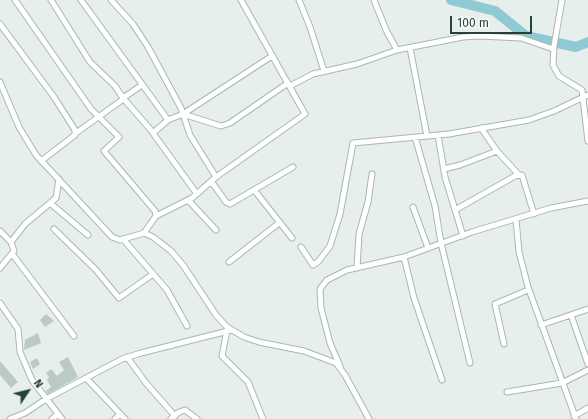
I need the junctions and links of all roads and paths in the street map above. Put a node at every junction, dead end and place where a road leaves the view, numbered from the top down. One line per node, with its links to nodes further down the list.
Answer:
1 (14, 0): 21 (street)
2 (51, 0): 19 (street)
3 (81, 0): 16 (street)
4 (111, 0): 20 (street)
5 (241, 0): 13 (street)
6 (299, 0): 14 (street)
7 (374, 0): 12 (street)
8 (562, 0): 11 (street)
9 (0, 24): 24 (street)
10 (410, 48): 11 (street); 12 (street); 27 (street)
11 (554, 48): 18 (street)
12 (397, 50): 14 (street)
13 (272, 56): 17 (street); 20 (street)
14 (324, 71): 17 (street)
15 (0, 82): 31 (street)
16 (142, 85): 19 (street); 22 (street)
17 (289, 85): 20 (street); 36 (street)
18 (586, 96): 23 (street); 29 (street)
19 (123, 98): 21 (street); 25 (street)
20 (183, 114): 22 (street); 36 (street)
21 (99, 116): 24 (street); 47 (street)
22 (168, 120): 25 (street)
23 (481, 128): 26 (street); 30 (street)
24 (76, 133): 31 (street)
25 (153, 133): 40 (street)
26 (438, 135): 27 (street); 33 (street)
27 (427, 136): 28 (street)
28 (415, 137): 59 (street); 60 (street)
29 (588, 141)
30 (497, 151): 33 (street); 35 (street)
31 (41, 161): 37 (street)
32 (292, 166): 39 (street)
33 (444, 169): 45 (street)
34 (372, 174): 66 (street)
35 (519, 175): 45 (street); 46 (street)
36 (216, 177): 38 (street)
37 (59, 179): 43 (street); 57 (street)
38 (211, 181): 39 (street); 40 (street)
39 (255, 190): 49 (street)
40 (197, 194): 41 (street)
41 (188, 200): 47 (street); 51 (street)
42 (588, 201): 46 (street)
43 (50, 203): 54 (street); 58 (street)
44 (412, 207): 61 (street)
45 (455, 210): 55 (street)
46 (534, 214): 48 (street)
47 (156, 216): 53 (street)
48 (516, 219): 55 (street); 68 (street)
49 (279, 223): 56 (street); 64 (street)
50 (54, 229): 67 (street)
51 (216, 230)
52 (0, 231): 58 (street)
53 (144, 233): 57 (street); 74 (street)
54 (88, 236)
55 (463, 236): 59 (street)
56 (292, 238)
57 (123, 239): 67 (street)
58 (11, 242): 62 (street)
59 (441, 243): 61 (street); 78 (street)
60 (301, 247)
61 (428, 248): 63 (street)
62 (13, 255): 65 (street); 75 (street)
63 (404, 256): 66 (street); 83 (street)
64 (229, 262)
65 (0, 268)
66 (356, 268): 80 (street)
67 (153, 274): 73 (street)
68 (528, 290): 72 (street); 76 (street)
69 (0, 303): 86 (street)
70 (588, 309): 71 (street)
71 (571, 315): 72 (street); 79 (street)
72 (541, 325): 84 (street)
73 (187, 326)
74 (229, 329): 77 (street); 80 (street); 98 (street)
75 (74, 336)
76 (504, 344)
77 (127, 357): 82 (street); 90 (street)
78 (470, 362)
79 (588, 364)
80 (341, 369): 99 (street)
81 (588, 370): 84 (street)
82 (86, 378): 86 (street); 89 (street)
83 (442, 380)
84 (562, 383): 85 (street); 91 (street)
85 (507, 392)
86 (46, 399): 88 (street); 92 (street)
87 (588, 408): 91 (street)
88 (58, 414): 93 (street); 94 (street)
89 (120, 414): 95 (street); 96 (street)
90 (173, 417): 97 (street)
91 (575, 417)
92 (10, 419)
93 (52, 419)
94 (62, 419)
95 (115, 419)
96 (125, 419)
97 (197, 419)
98 (264, 419)
99 (369, 419)

